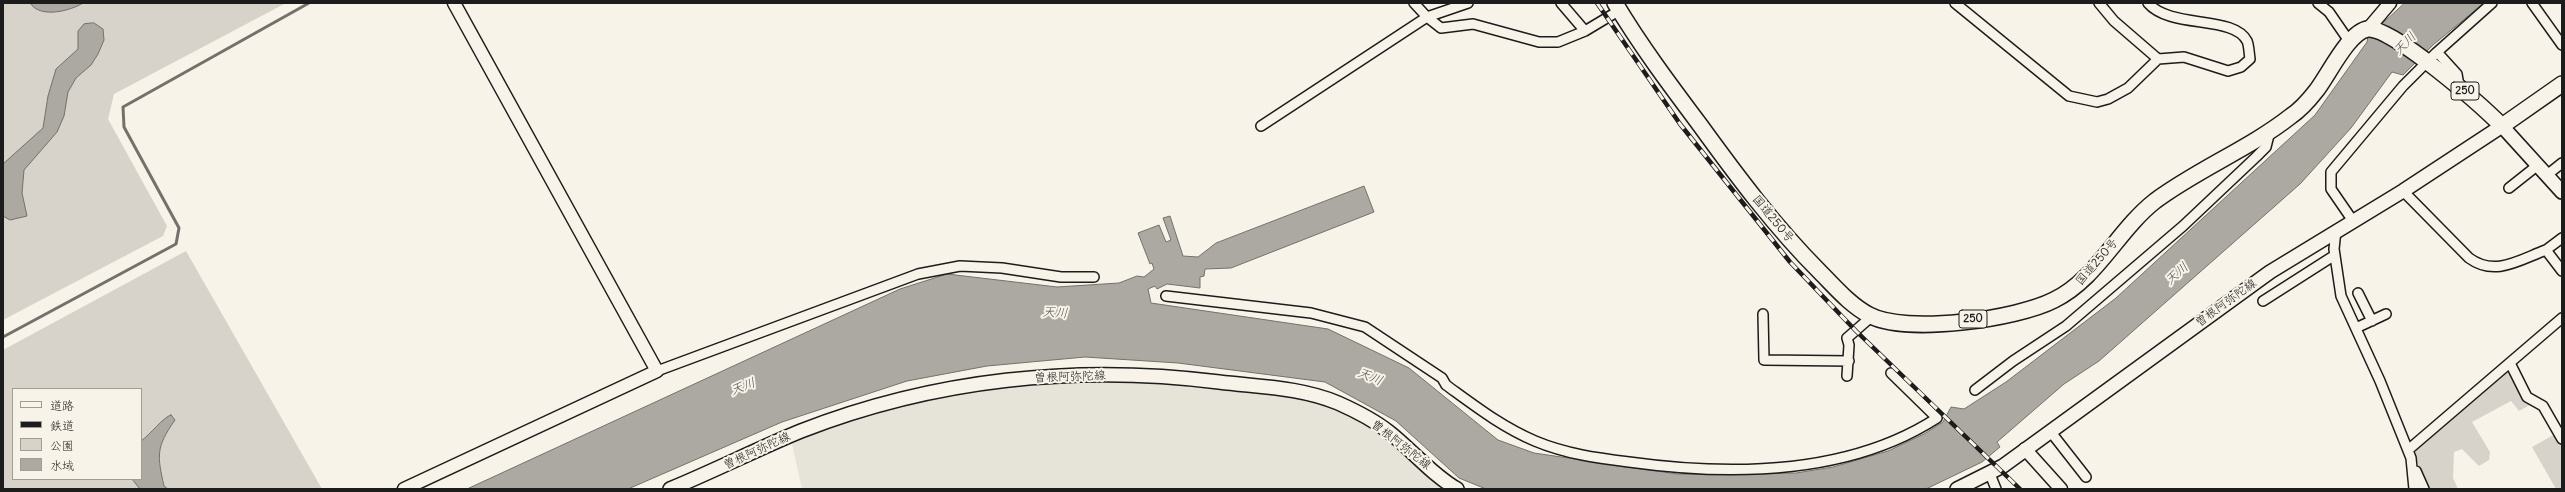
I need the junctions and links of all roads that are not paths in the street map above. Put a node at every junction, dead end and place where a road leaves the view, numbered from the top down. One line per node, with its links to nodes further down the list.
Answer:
1 (454, 3): 48 (street)
2 (1414, 3): 13 (street)
3 (1468, 3): 13 (street)
4 (1561, 3): 15 (street)
5 (1955, 3): 19 (street)
6 (2099, 3): 19 (street)
7 (2148, 3): 19 (street)
8 (2318, 3): 16 (street)
9 (2492, 3): 18 (street)
10 (2532, 3): 17 (street)
11 (2389, 4): 14 (street)
12 (1617, 7): 15 (street); 42 (highway, 国道250号 / 250)
13 (1428, 17): 15 (street); 21 (street)
14 (2371, 29): 16 (highway, 国道250号 / 250); 18 (highway, 250)
15 (1585, 31)
16 (2349, 41): 23 (highway, 国道250号 / 250)
17 (2562, 45)
18 (2429, 58): 22 (highway, 250); 30 (street)
19 (2158, 59)
20 (2562, 84): 22 (highway)
21 (1261, 126)
22 (2502, 126): 25 (main road); 28 (main road, 曽根阿弥陀線)
23 (2270, 131): 42 (highway, 国道250号 / 250); 51 (street)
24 (2562, 163): 26 (street)
25 (2538, 165): 26 (main road); 27 (street)
26 (2547, 175): 29 (main road)
27 (2509, 188)
28 (2403, 192): 30 (main road, 曽根阿弥陀線); 33 (street)
29 (2562, 192)
30 (2353, 221): 31 (main road, 曽根阿弥陀線)
31 (2336, 230): 34 (street); 52 (main road, 曽根阿弥陀線)
32 (2562, 238): 33 (street)
33 (2546, 250): 35 (street)
34 (2335, 255): 39 (street); 45 (street)
35 (2562, 271)
36 (1094, 277): 48 (street)
37 (2358, 293): 44 (street)
38 (1166, 296): 49 (street)
39 (2263, 301)
40 (1763, 314): 46 (street)
41 (2386, 314): 44 (street)
42 (1871, 316): 46 (street)
43 (2562, 318): 47 (street)
44 (2372, 321): 45 (street)
45 (2356, 328): 55 (street)
46 (1849, 361): 50 (street)
47 (2510, 363): 53 (street); 55 (street)
48 (657, 371): 58 (street)
49 (1891, 374)
50 (1847, 376)
51 (1975, 390)
52 (2050, 431): 54 (main road, 曽根阿弥陀線); 57 (street)
53 (2562, 439)
54 (2025, 449): 56 (main road, 曽根阿弥陀線); 63 (street)
55 (2409, 454): 64 (street); 65 (street)
56 (1990, 474): 61 (main road, 曽根阿弥陀線); 62 (street)
57 (2086, 477)
58 (404, 489)
59 (670, 489): 60 (main road, 曽根阿弥陀線)
60 (1456, 489)
61 (1957, 489)
62 (1996, 489)
63 (2061, 489)
64 (2414, 489)
65 (2424, 489)

